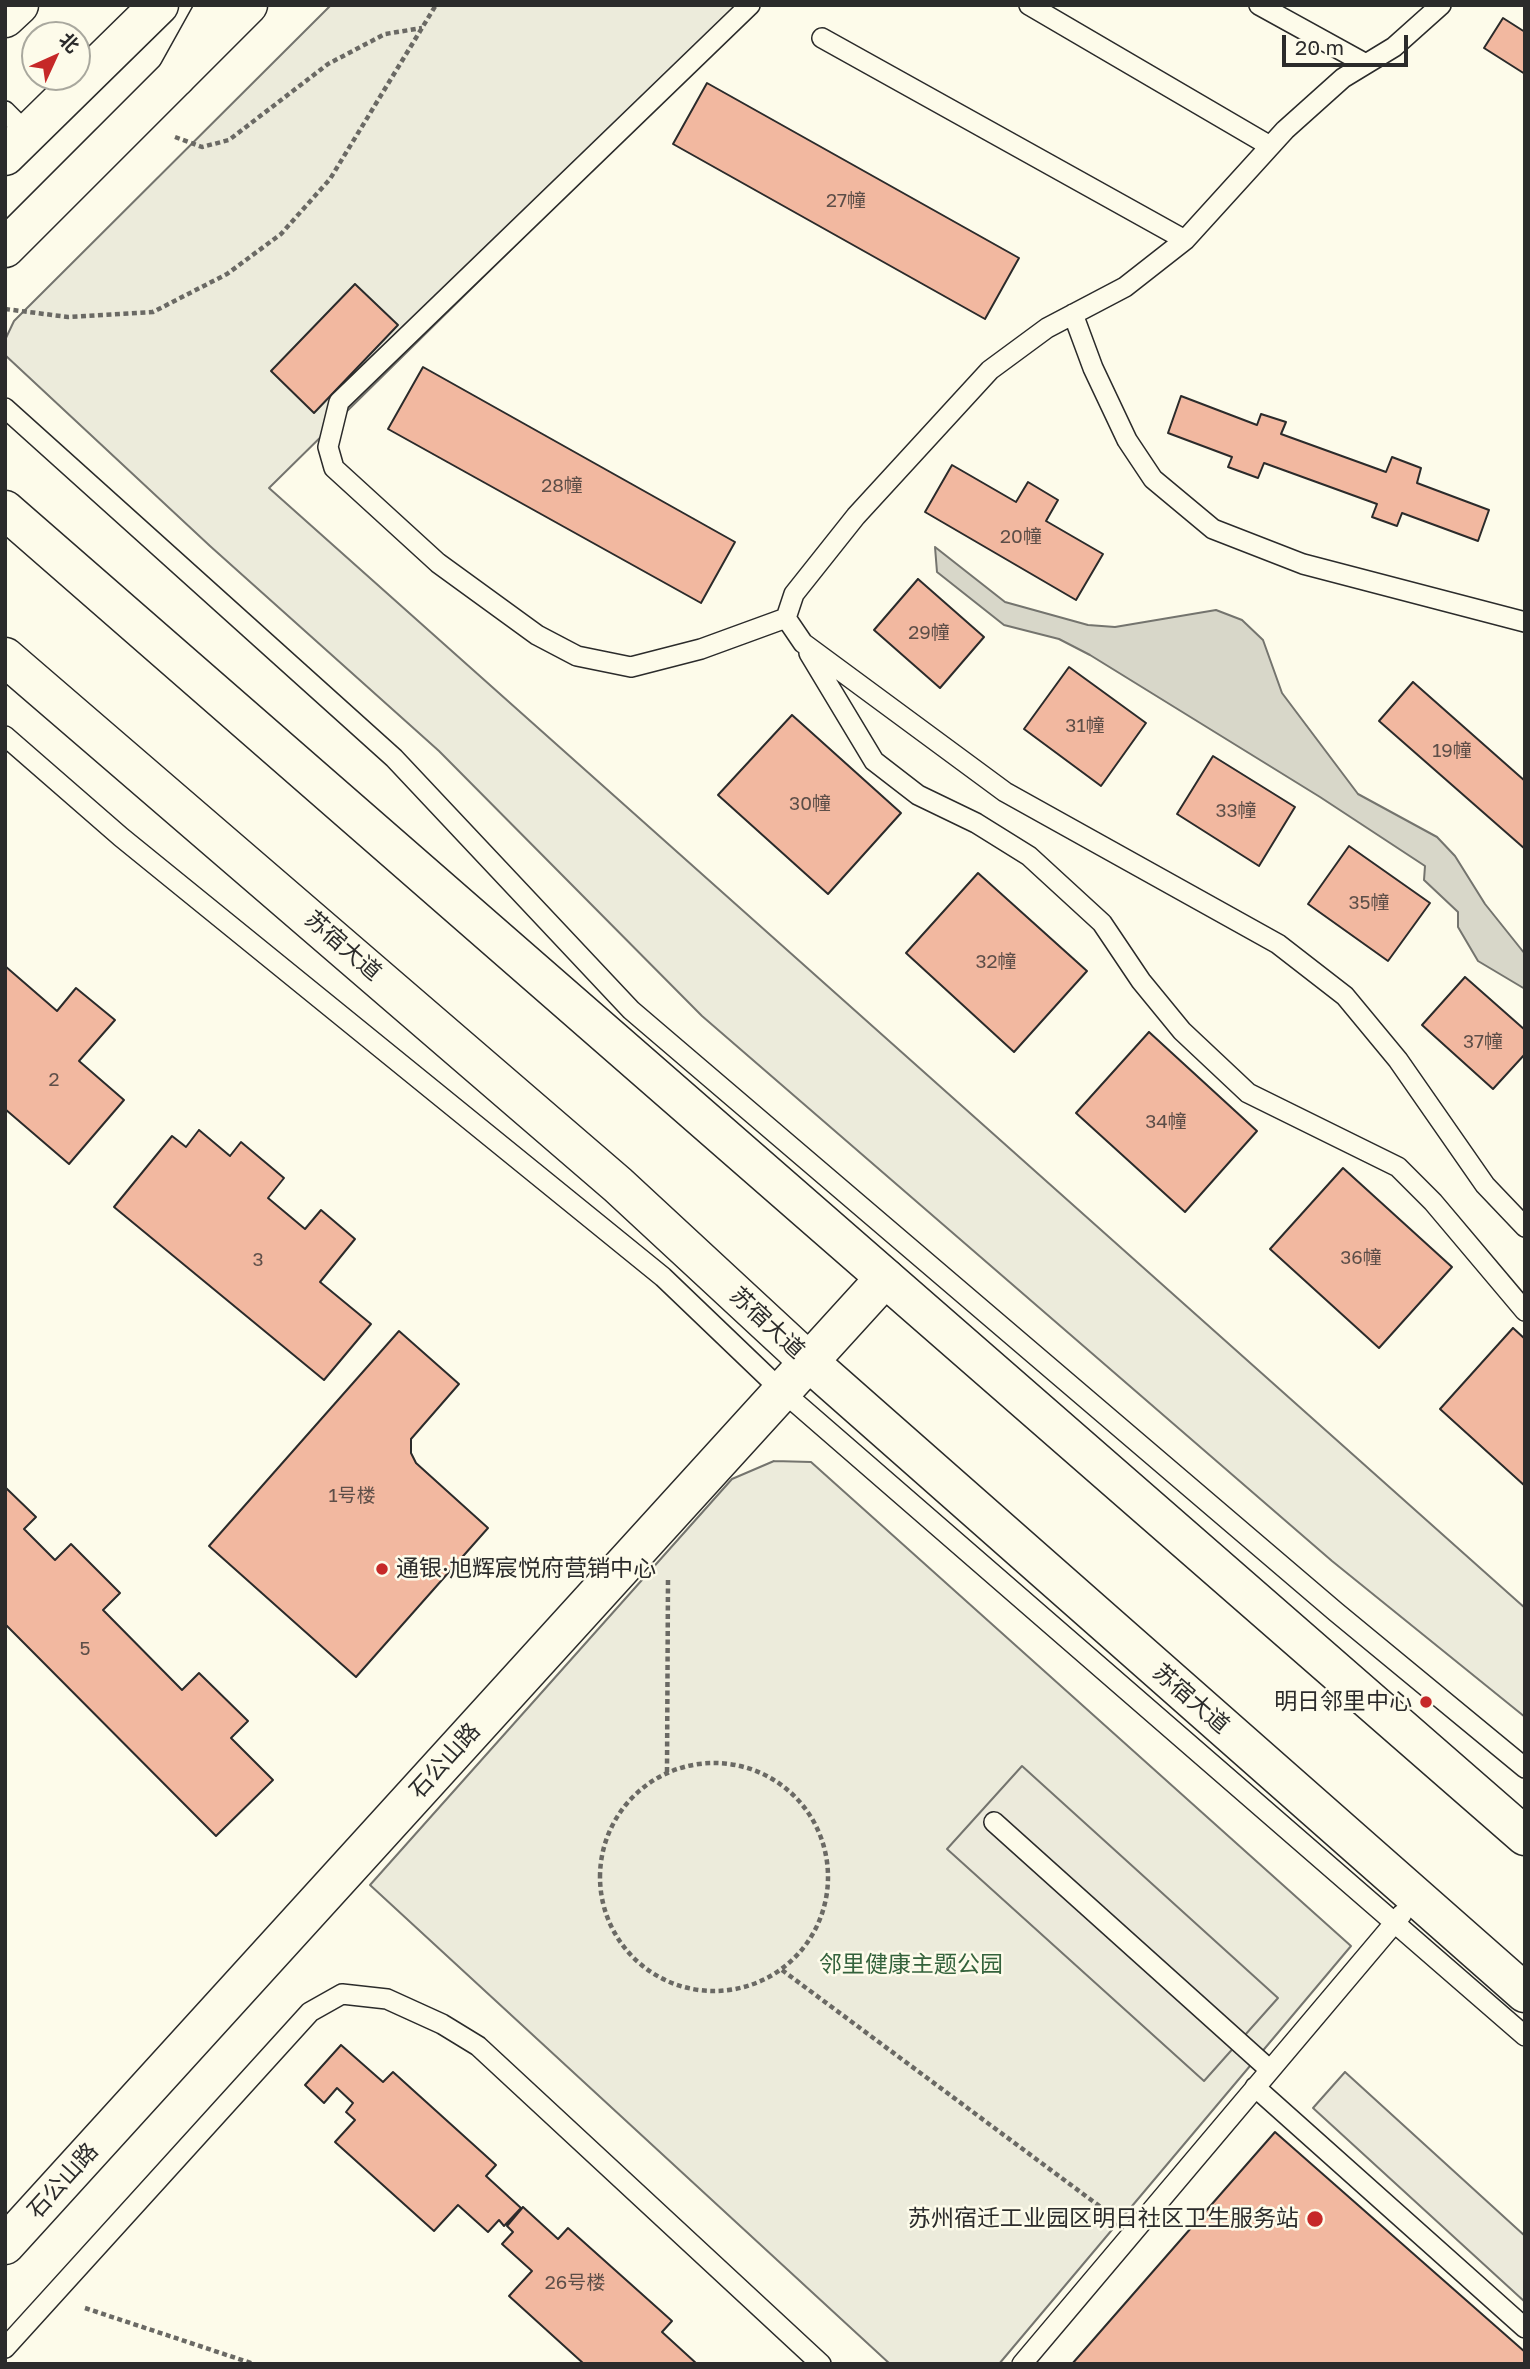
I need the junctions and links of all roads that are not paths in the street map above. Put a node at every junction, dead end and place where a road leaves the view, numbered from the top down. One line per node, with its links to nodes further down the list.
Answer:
1 (19, 5): 9 (main road)
2 (159, 5): 13 (main road)
3 (216, 5): 12 (main road)
4 (248, 5): 12 (main road)
5 (750, 5): 20 (lane)
6 (1029, 5): 14 (lane)
7 (1259, 5): 11 (lane)
8 (1441, 5): 11 (lane)
9 (5, 18)
10 (822, 38): 15 (lane)
11 (1366, 64): 14 (lane)
12 (176, 78): 16 (main road)
13 (13, 134)
14 (1270, 146): 15 (lane)
15 (1185, 240): 17 (lane)
16 (5, 248)
17 (1073, 314): 20 (lane); 21 (lane)
18 (5, 408): 30 (lane)
19 (5, 510): 26 (main road)
20 (786, 618): 22 (lane)
21 (1525, 622)
22 (803, 643): 25 (lane); 27 (lane)
23 (5, 657): 28 (main road, 苏宿大道)
24 (5, 736): 29 (lane)
25 (1525, 1227)
26 (884, 1278): 28 (main road, 石公山路); 32 (main road)
27 (1525, 1311)
28 (808, 1361): 29 (main road, 石公山路); 33 (main road, 苏宿大道)
29 (781, 1390): 33 (lane); 38 (main road, 石公山路)
30 (1525, 1768)
31 (994, 1822): 36 (lane)
32 (1525, 1836)
33 (1406, 1910): 34 (main road, 苏宿大道); 35 (lane); 36 (lane)
34 (1525, 1993)
35 (1525, 2036)
36 (1270, 2070): 37 (lane)
37 (1255, 2087): 39 (lane); 42 (lane)
38 (5, 2245)
39 (1525, 2328)
40 (5, 2348): 41 (lane)
41 (821, 2364)
42 (1022, 2364)

